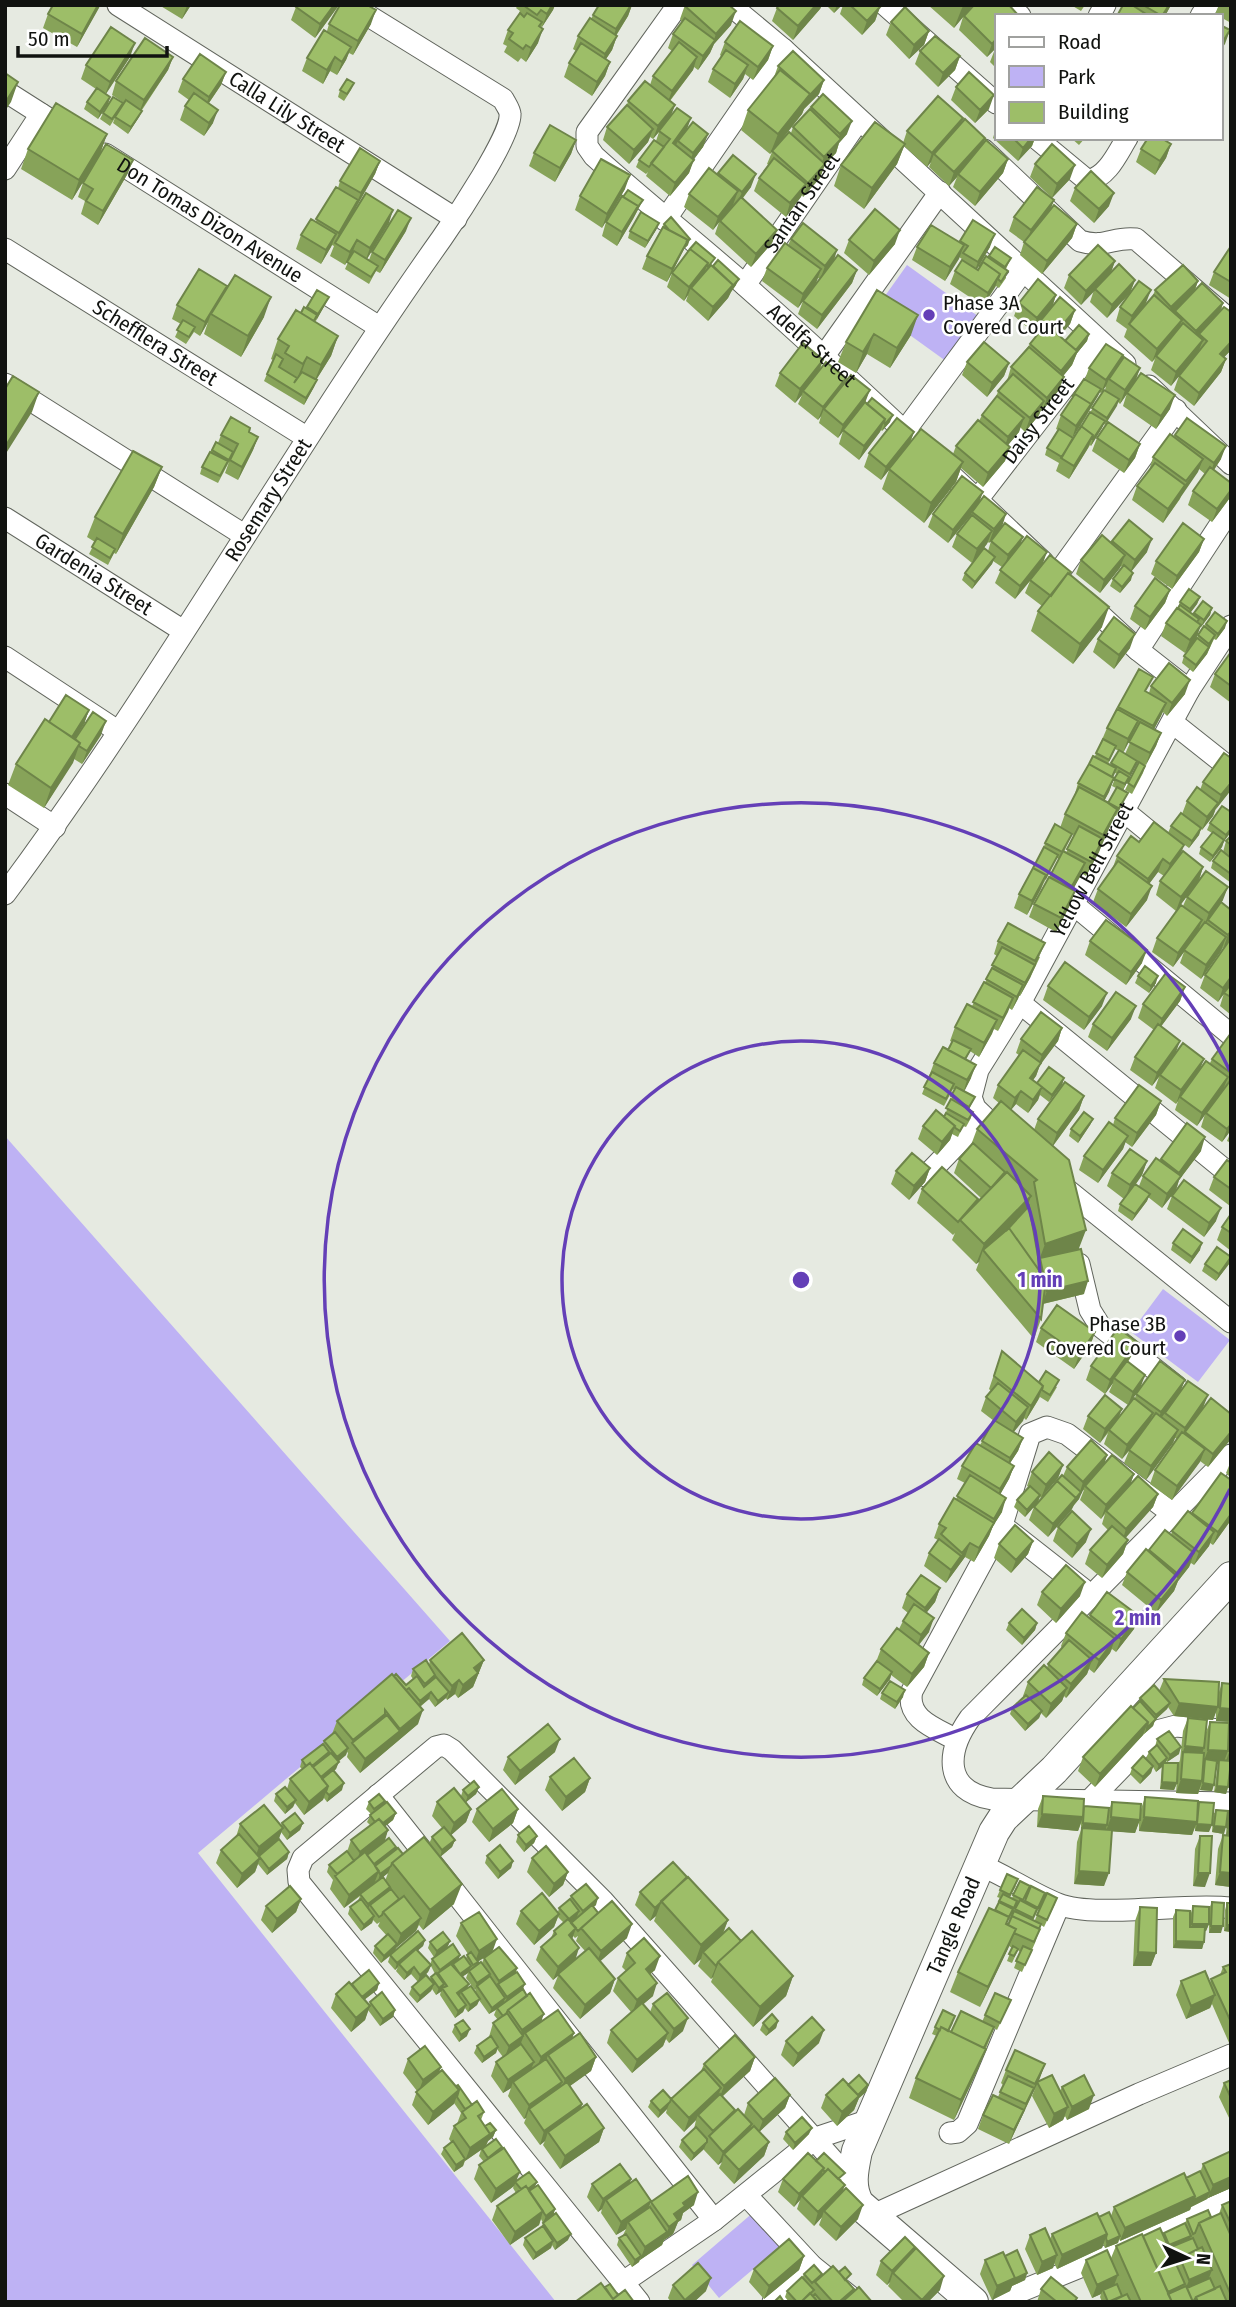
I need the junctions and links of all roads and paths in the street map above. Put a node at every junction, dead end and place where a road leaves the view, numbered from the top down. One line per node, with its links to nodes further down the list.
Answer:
1 (118, 5): 16 (street, Calla Lily Street)
2 (351, 5): 16 (street, Rosemary Street)
3 (678, 5): 17 (street, Adelfa Street)
4 (730, 5): 6 (street)
5 (890, 7): 8 (street)
6 (783, 49): 10 (street); 17 (street)
7 (5, 91): 9 (street, Don Tomas Dizon Avenue)
8 (995, 102)
9 (41, 114): 14 (street); 22 (street, Don Tomas Dizon Avenue)
10 (858, 121): 15 (street); 20 (street, Santan Street)
11 (967, 134): 21 (street)
12 (1038, 140): 13 (street)
13 (1126, 140)
14 (5, 169)
15 (940, 192): 19 (street); 24 (street)
16 (456, 219): 22 (street, Rosemary Street)
17 (664, 220): 20 (street, Adelfa Street)
18 (5, 249): 28 (street, Schefflera Street)
19 (1023, 271): 23 (street); 27 (street)
20 (745, 285): 24 (street, Adelfa Street)
21 (1231, 321)
22 (379, 327): 28 (street, Rosemary Street)
23 (1099, 342): 26 (street); 30 (street, Daisy Street)
24 (824, 356): 27 (street, Adelfa Street)
25 (5, 384): 33 (street)
26 (1176, 410): 29 (street); 34 (street)
27 (904, 432): 30 (street, Adelfa Street)
28 (306, 437): 33 (street, Rosemary Street)
29 (1231, 464)
30 (977, 500): 34 (street, Adelfa Street)
31 (1231, 508): 37 (street)
32 (5, 518): 36 (street, Gardenia Street)
33 (244, 535): 36 (street, Rosemary Street)
34 (1057, 575): 37 (street, Adelfa Street)
35 (1230, 628): 39 (street, Yellow Bell Street)
36 (182, 631): 41 (street, Rosemary Street)
37 (1138, 650): 39 (street, Adelfa Street)
38 (5, 657): 41 (street)
39 (1189, 690): 40 (street, Yellow Bell Street)
40 (1173, 723): 42 (street); 44 (street, Yellow Bell Street)
41 (118, 731): 45 (street, Rosemary Street)
42 (1231, 769)
43 (5, 794): 45 (street)
44 (1125, 812): 46 (street); 48 (street, Yellow Bell Street)
45 (55, 827): 47 (street, Rosemary Street)
46 (1188, 863)
47 (5, 894)
48 (1073, 904): 49 (street, Yellow Bell Street); 50 (street)
49 (1020, 1003): 51 (street, Yellow Bell Street); 54 (street)
50 (1231, 1035)
51 (982, 1118): 52 (street); 55 (street)
52 (1022, 1152)
53 (1041, 1168): 56 (street)
54 (1231, 1175)
55 (926, 1176)
56 (1071, 1193): 57 (street); 58 (street)
57 (1231, 1322)
58 (1188, 1395)
59 (1231, 1455): 60 (street)
60 (1174, 1514): 61 (street); 63 (street)
61 (1002, 1525): 63 (street); 65 (street)
62 (1231, 1577): 67 (street, Tangle Road)
63 (1093, 1597): 65 (street)
64 (1231, 1731): 68 (street)
65 (957, 1740): 67 (street)
66 (378, 1795): 76 (street); 81 (street); 83 (street)
67 (1023, 1798): 68 (street); 70 (street, Tangle Road)
68 (1089, 1801): 69 (street)
69 (1231, 1803)
70 (981, 1865): 71 (street); 74 (street, Tangle Road)
71 (1059, 1905): 72 (street); 75 (street)
72 (1231, 1908)
73 (1231, 2055): 80 (street)
74 (870, 2120): 76 (street); 77 (street, Tangle Road)
75 (950, 2133)
76 (816, 2138): 77 (street); 78 (street)
77 (852, 2182): 80 (street)
78 (747, 2196): 81 (street); 82 (street)
79 (1231, 2199): 84 (street)
80 (871, 2216): 88 (street)
81 (714, 2220): 83 (street)
82 (812, 2266): 86 (street); 87 (street)
83 (622, 2283): 85 (street)
84 (1004, 2298)
85 (639, 2302)
86 (773, 2302)
87 (857, 2302)
88 (973, 2302)

